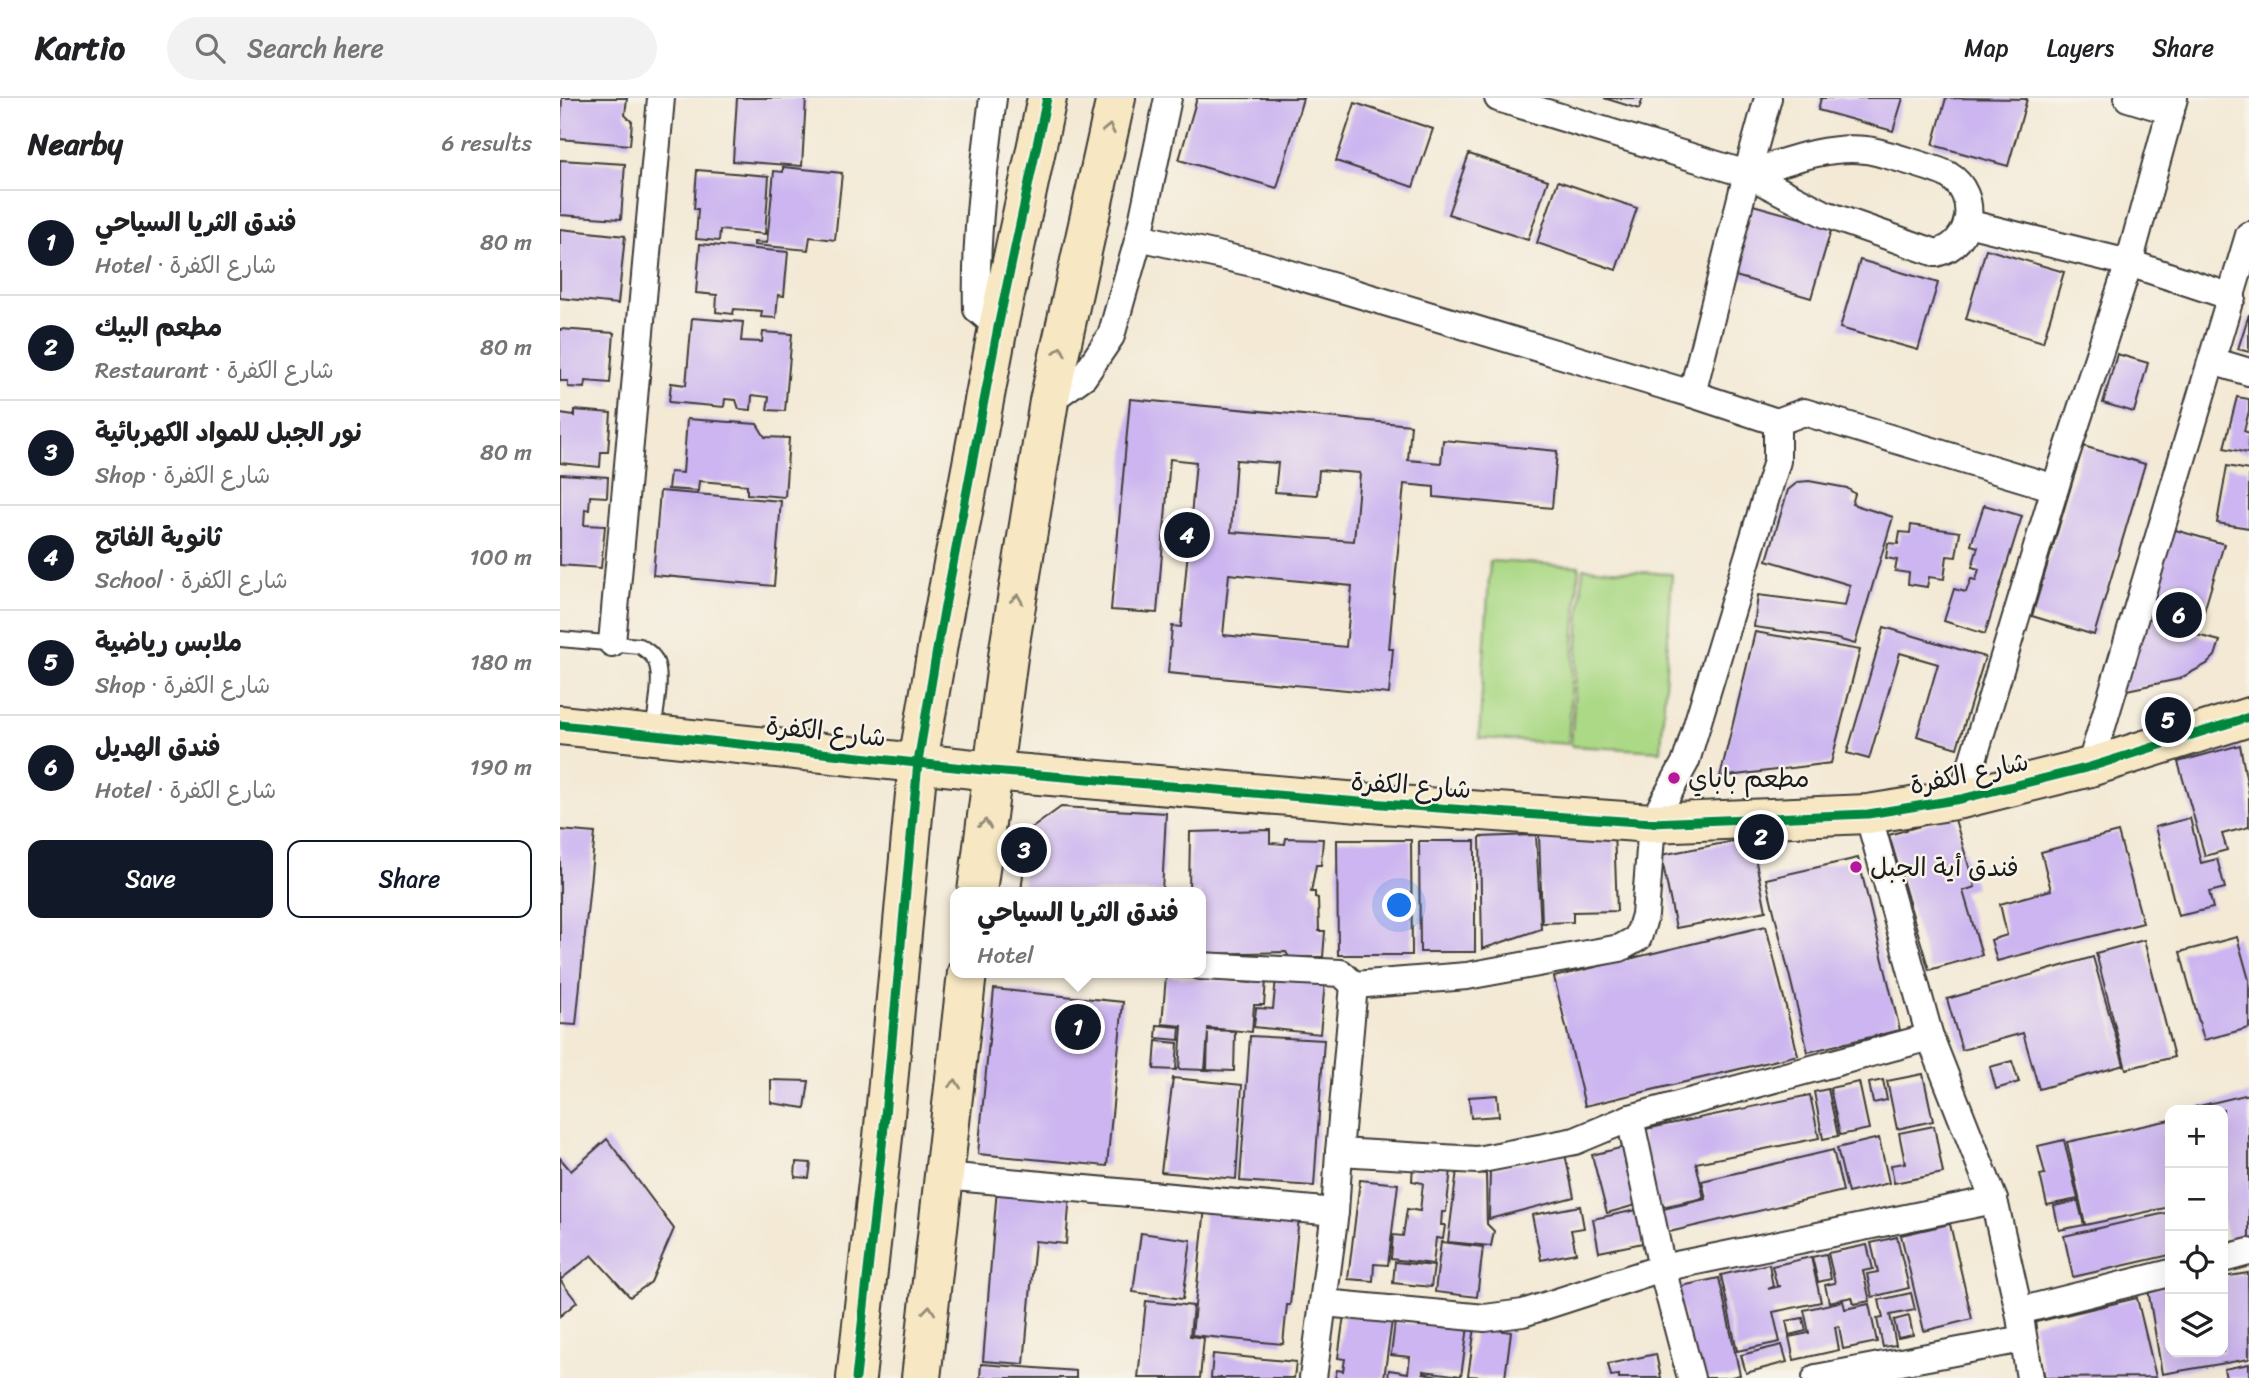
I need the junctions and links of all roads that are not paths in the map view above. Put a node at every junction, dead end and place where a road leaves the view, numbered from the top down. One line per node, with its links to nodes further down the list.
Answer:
1 (661, 98): 24 (street)
2 (993, 98): 16 (street)
3 (1047, 98): 16 (street)
4 (1116, 98): 20 (street, one-way to 4)
5 (1167, 98): 13 (street)
6 (1498, 98): 10 (street)
7 (1768, 98): 10 (street)
8 (2128, 98): 9 (street)
9 (2172, 104): 14 (street)
10 (1747, 174): 11 (street); 11 (street); 19 (street)
11 (1967, 223): 14 (street)
12 (2249, 235): 15 (street)
13 (1139, 237): 19 (street); 20 (street)
14 (2129, 263): 15 (street); 22 (street)
15 (2232, 297): 17 (street)
16 (998, 327): 28 (street)
17 (2212, 361): 18 (street); 29 (street)
18 (2249, 372)
19 (1692, 394): 21 (street)
20 (1049, 401): 30 (street, one-way to 20)
21 (1777, 422): 22 (street); 33 (street)
22 (2055, 488): 31 (street)
23 (560, 639): 24 (lane)
24 (612, 643): 27 (lane)
25 (2248, 713): 29 (street, شارع الكفرة)
26 (560, 725): 27 (street, شارع الكفرة)
27 (653, 734): 28 (street, شارع الكفرة)
28 (918, 762): 30 (street, شارع الكفرة); 51 (street)
29 (2090, 767): 31 (street, شارع الكفرة)
30 (992, 771): 33 (street, شارع الكفرة); 34 (street, one-way to 30)
31 (1961, 799): 32 (street, شارع الكفرة)
32 (1868, 814): 33 (street, شارع الكفرة); 38 (street)
33 (1652, 823): 37 (street)
34 (978, 887)
35 (1206, 966): 37 (street)
36 (966, 978): 41 (street, one-way to 36)
37 (1354, 985): 40 (street)
38 (1930, 1037): 39 (street); 42 (street)
39 (1630, 1118): 40 (street); 46 (street)
40 (1339, 1152): 43 (street)
41 (944, 1176): 43 (street); 52 (street, one-way to 41)
42 (1994, 1200): 46 (street); 49 (street)
43 (1335, 1212): 48 (street)
44 (2249, 1252): 45 (street)
45 (2228, 1258)
46 (1662, 1268): 48 (street); 54 (street)
47 (2165, 1274): 49 (street)
48 (1324, 1303): 53 (street)
49 (2019, 1311): 50 (street)
50 (2023, 1339): 55 (street); 56 (street)
51 (856, 1378)
52 (921, 1378)
53 (1312, 1378)
54 (1691, 1378)
55 (1816, 1378)
56 (2030, 1378)

